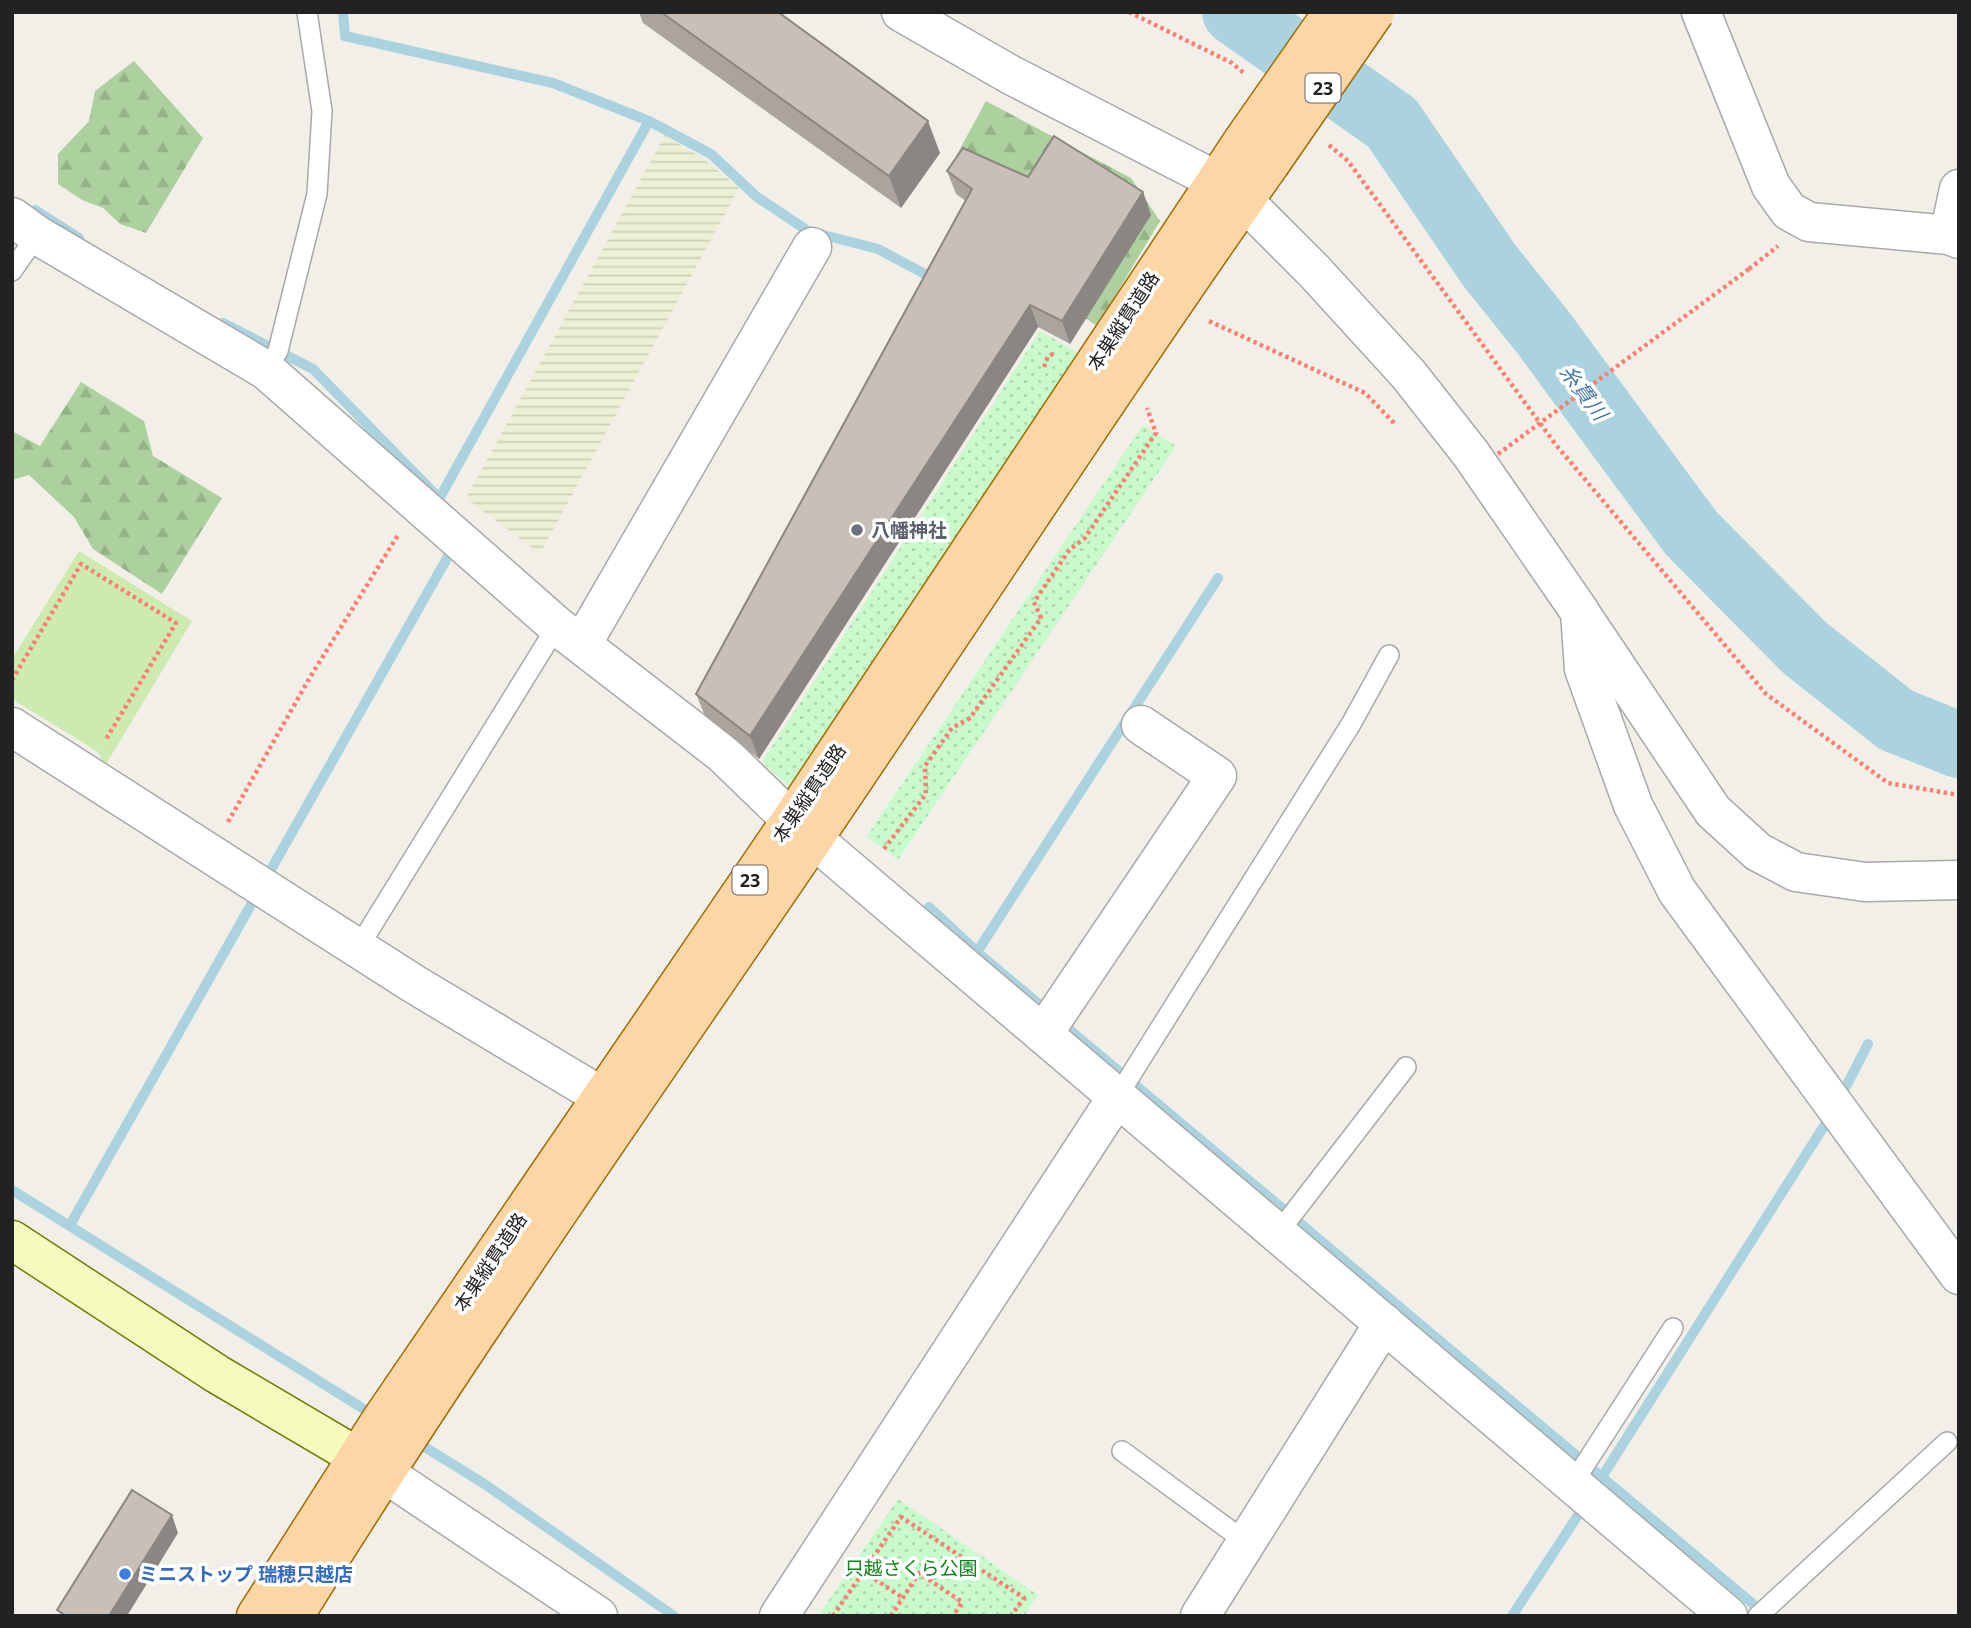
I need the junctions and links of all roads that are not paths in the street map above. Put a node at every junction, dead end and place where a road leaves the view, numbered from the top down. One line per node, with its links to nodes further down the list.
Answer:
1 (307, 12): 13 (lane)
2 (901, 12): 8 (street)
3 (1333, 12): 6 (main road, 23, bridge)
4 (1375, 12): 6 (main road, 23, bridge)
5 (1701, 12): 10 (street)
6 (1256, 153): 8 (main road, 本巣縦貫道路 / 23)
7 (1959, 189): 10 (street)
8 (1230, 190): 14 (street); 19 (main road, 本巣縦貫道路 / 23); 19 (main road, 本巣縦貫道路 / 23)
9 (24, 226): 12 (lane); 13 (street)
10 (1954, 237)
11 (812, 247): 15 (street)
12 (12, 271)
13 (266, 370): 15 (street)
14 (1580, 612): 20 (street); 28 (street)
15 (570, 635): 19 (street); 21 (lane)
16 (1389, 655): 24 (lane)
17 (1141, 726): 22 (street)
18 (12, 727): 21 (street)
19 (802, 830): 22 (street); 25 (main road, 本巣縦貫道路 / 23)
20 (1959, 880)
21 (358, 948): 25 (street)
22 (1043, 1034): 24 (street)
23 (1406, 1067): 26 (lane)
24 (1117, 1097): 26 (street); 39 (street)
25 (614, 1104): 33 (main road, 本巣縦貫道路 / 23)
26 (1278, 1233): 29 (street)
27 (12, 1240): 33 (street)
28 (1959, 1275)
29 (1384, 1323): 34 (street); 35 (street)
30 (1673, 1328): 34 (lane)
31 (1947, 1442): 42 (lane)
32 (1122, 1451): 35 (lane)
33 (370, 1464): 36 (main road, 本巣縦貫道路 / 23); 37 (main road, 本巣縦貫道路 / 23); 38 (street)
34 (1573, 1483): 41 (street)
35 (1246, 1542): 40 (street)
36 (256, 1616)
37 (294, 1616)
38 (598, 1616)
39 (779, 1616)
40 (1200, 1616)
41 (1728, 1616)
42 (1758, 1616)

